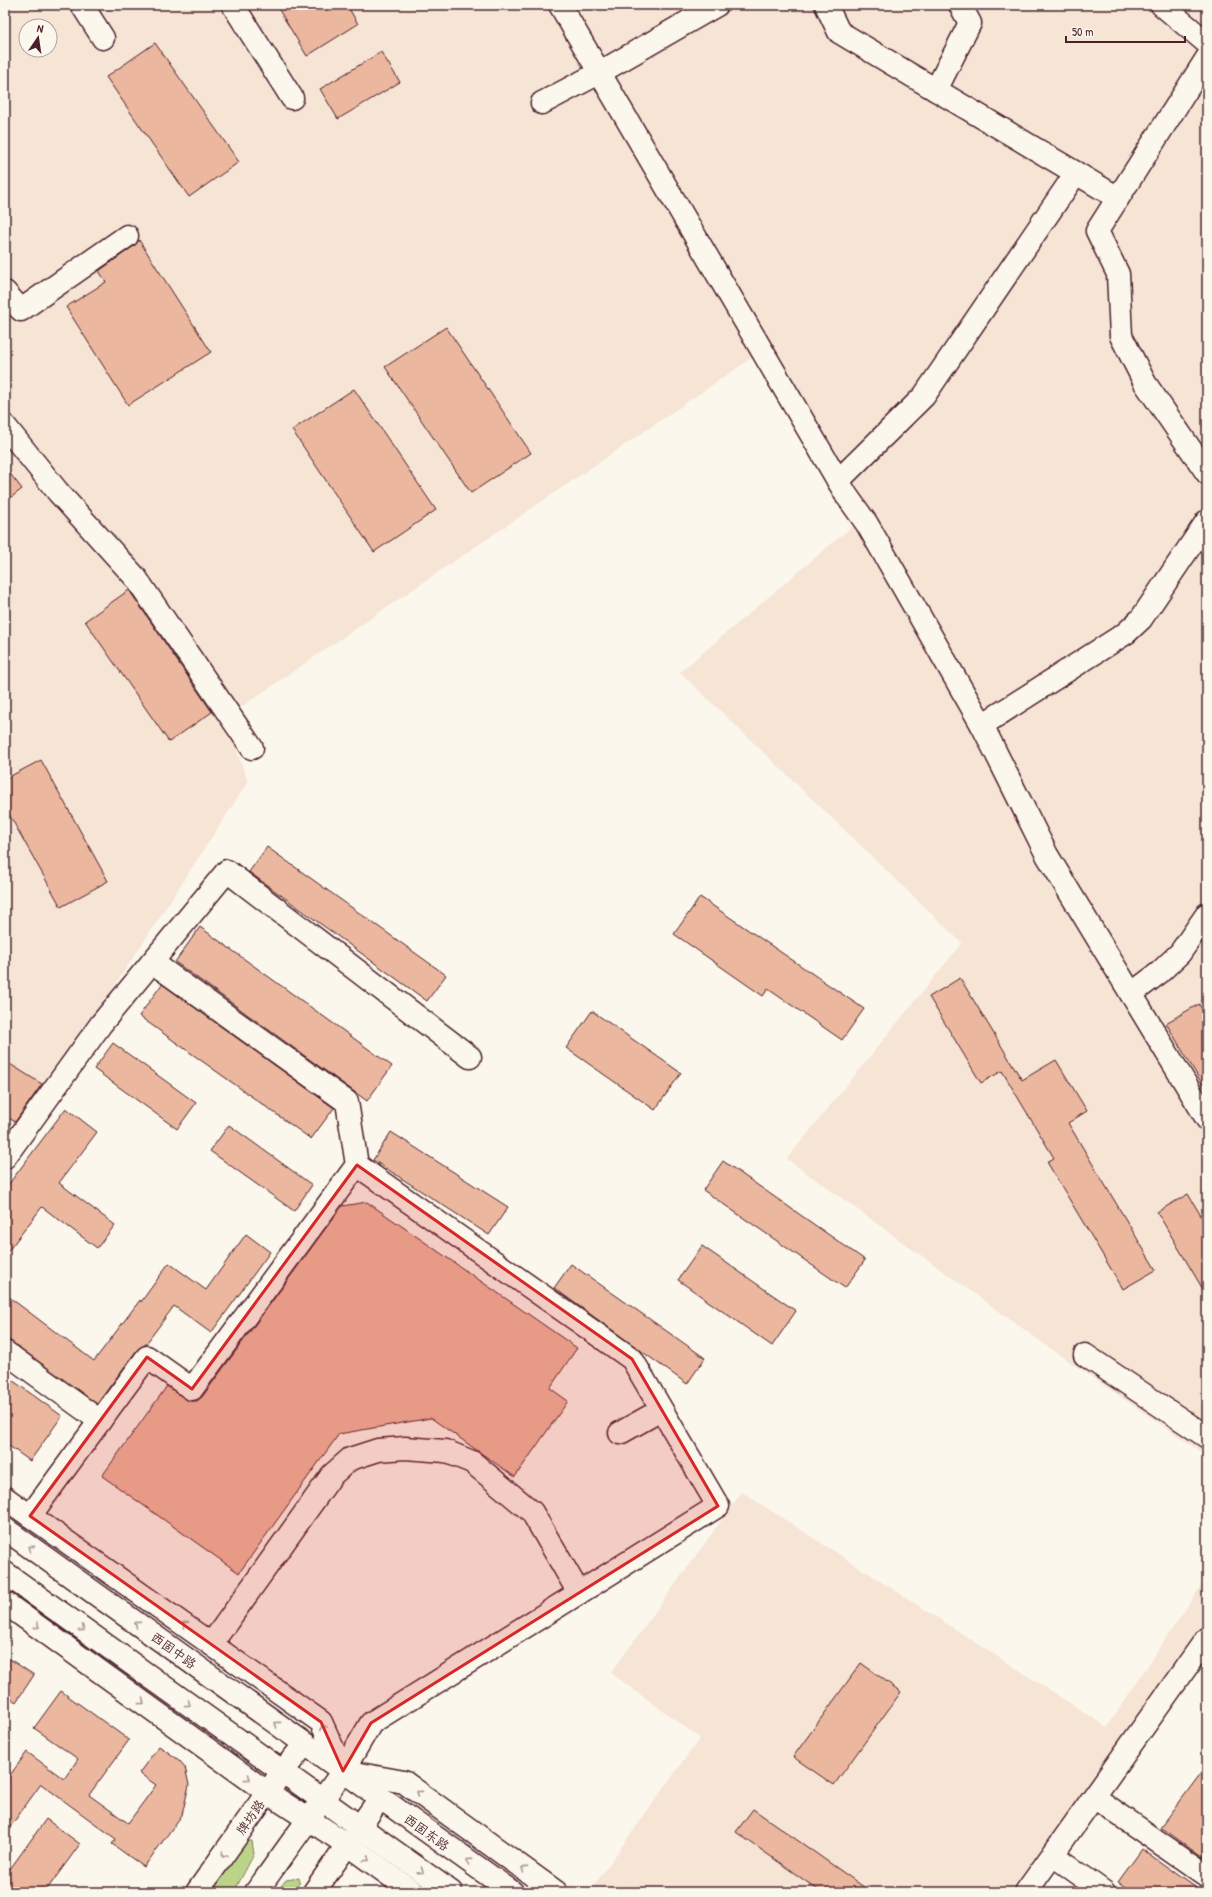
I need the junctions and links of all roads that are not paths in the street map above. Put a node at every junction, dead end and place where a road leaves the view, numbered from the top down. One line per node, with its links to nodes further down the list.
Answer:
1 (82, 5): 8 (street)
2 (233, 5): 13 (street)
3 (560, 5): 11 (street)
4 (717, 5): 11 (street)
5 (826, 5): 12 (street)
6 (960, 5): 12 (street)
7 (1162, 5): 9 (street)
8 (103, 38)
9 (1207, 44)
10 (1207, 58): 16 (street)
11 (599, 73): 14 (street); 21 (street)
12 (936, 90): 15 (street)
13 (292, 98)
14 (542, 104)
15 (1076, 173): 16 (street); 21 (street)
16 (1118, 198): 20 (street)
17 (127, 236): 18 (street)
18 (5, 292)
19 (5, 426): 24 (street)
20 (1207, 473)
21 (838, 481): 23 (street)
22 (1207, 521): 23 (street)
23 (982, 724): 27 (street)
24 (252, 748)
25 (1207, 914): 27 (street)
26 (152, 962): 28 (street); 30 (street); 31 (street)
27 (1131, 994): 29 (street)
28 (470, 1057)
29 (1207, 1119)
30 (5, 1157)
31 (357, 1164): 34 (street); 35 (street)
32 (5, 1352): 35 (street)
33 (1085, 1355): 37 (street)
34 (662, 1410): 36 (street); 42 (street)
35 (100, 1421): 39 (street)
36 (620, 1433)
37 (1207, 1437)
38 (5, 1498): 39 (street)
39 (30, 1516): 45 (street, one-way to 39)
40 (5, 1529): 46 (street, 西固中路, one-way to 40)
41 (5, 1574): 48 (street, one-way to 48)
42 (579, 1593): 45 (street); 47 (street)
43 (5, 1604): 49 (street, one-way to 49)
44 (1207, 1638): 50 (street)
45 (212, 1643): 47 (street, one-way to 45)
46 (305, 1744): 47 (street, 西固中路); 48 (street, 牌坊路)
47 (343, 1771): 51 (street, 西固东路); 52 (street); 63 (street, one-way to 47)
48 (282, 1772): 49 (street, 牌坊路); 52 (street)
49 (268, 1793): 53 (street); 57 (street, 牌坊路, one-way to 57)
50 (1094, 1797): 55 (street); 56 (street)
51 (380, 1798): 54 (street); 62 (street, 西固东路, one-way to 51)
52 (321, 1800): 53 (street); 54 (street)
53 (307, 1820): 54 (street); 58 (street)
54 (354, 1836): 59 (street); 60 (street, one-way to 60); 61 (street, one-way to 61)
55 (1053, 1855): 64 (street); 65 (street)
56 (1207, 1876)
57 (197, 1892)
58 (256, 1892)
59 (314, 1892)
60 (412, 1892)
61 (451, 1892)
62 (512, 1892)
63 (556, 1892)
64 (1026, 1892)
65 (1104, 1892)

